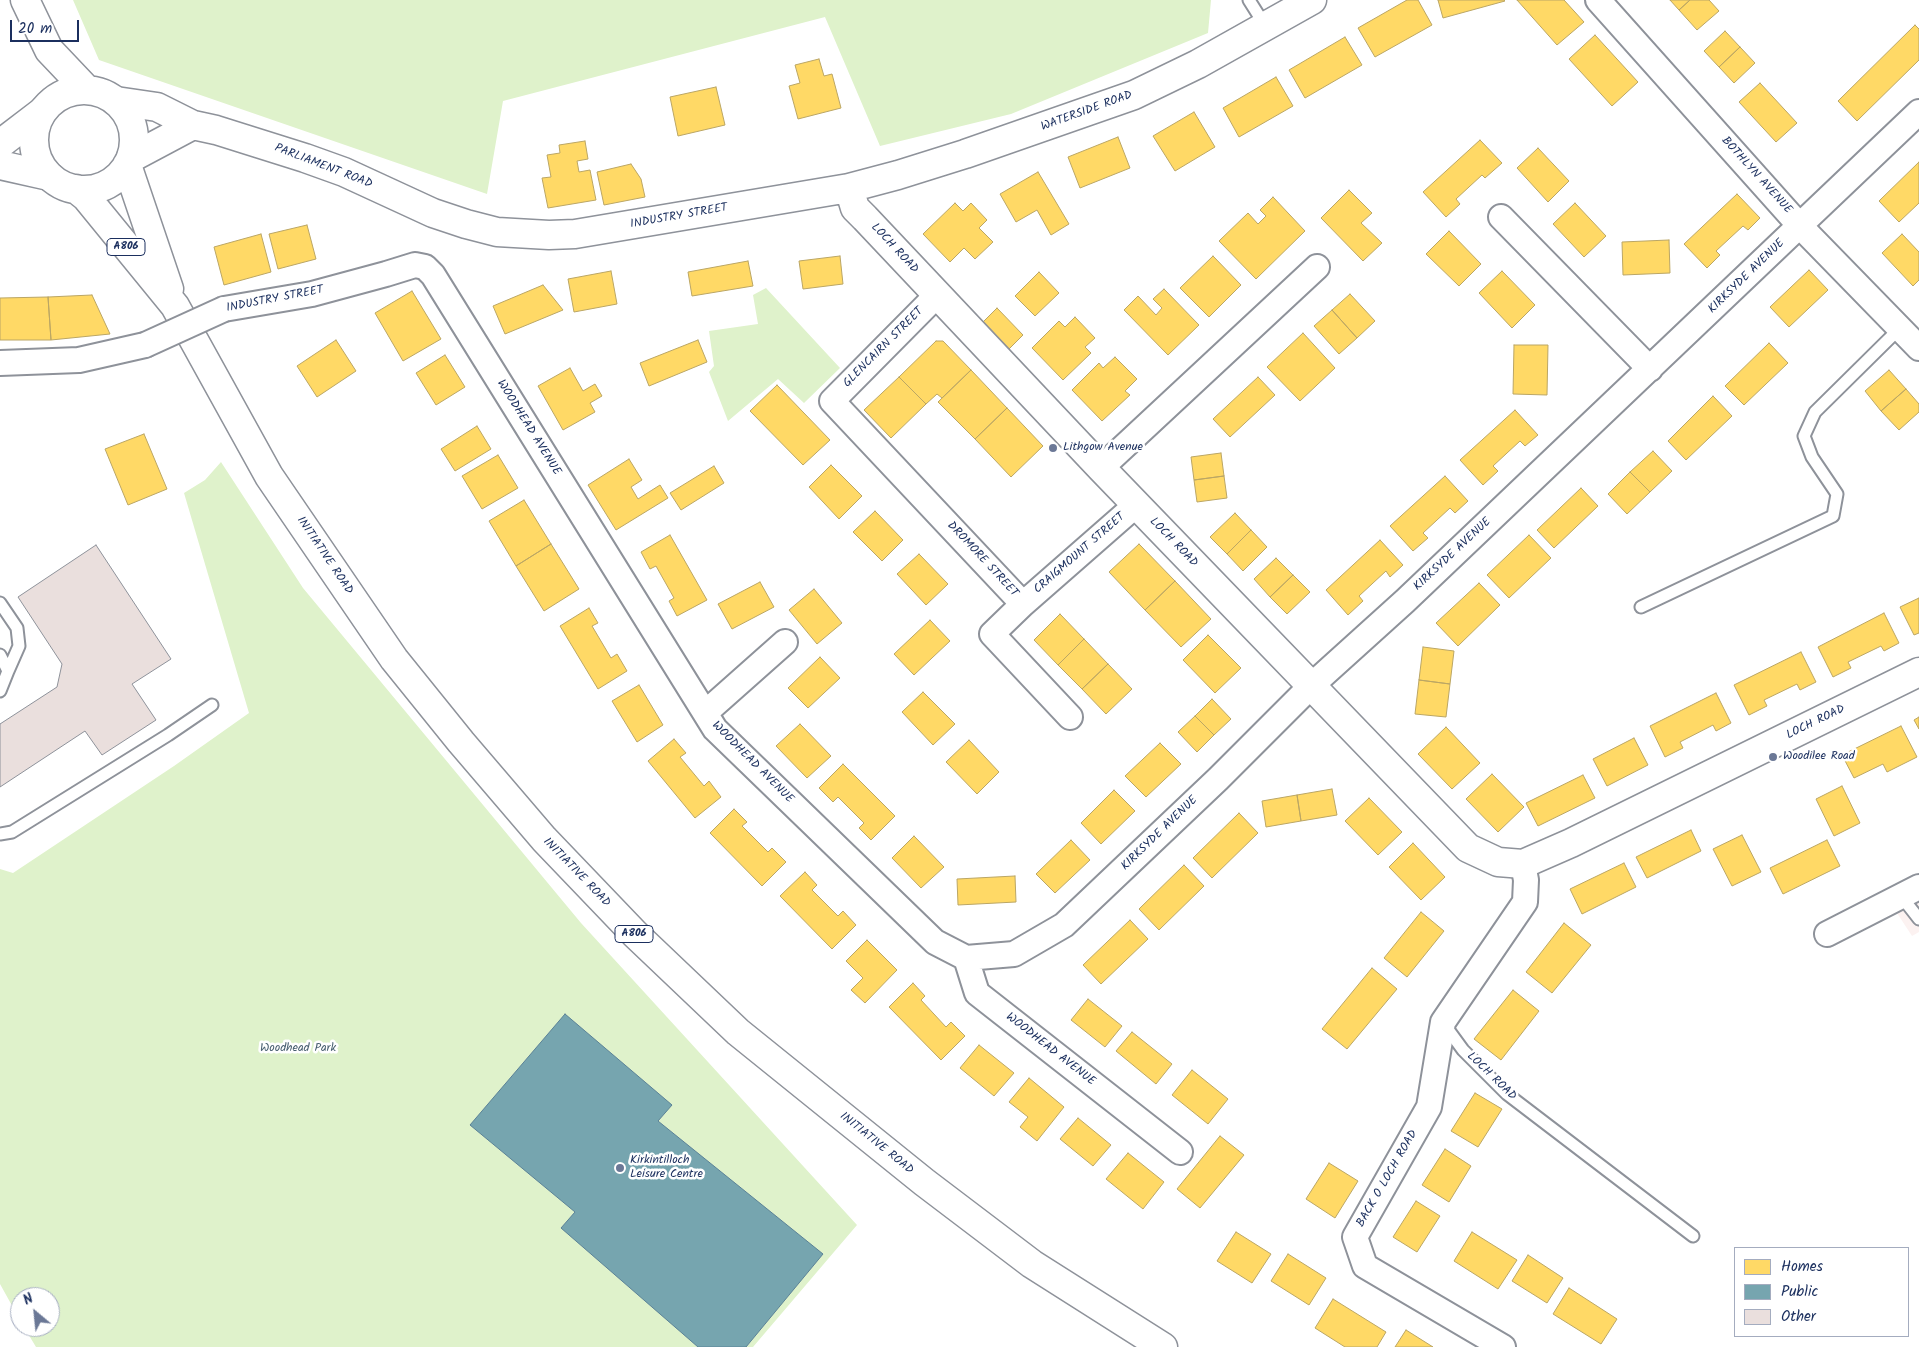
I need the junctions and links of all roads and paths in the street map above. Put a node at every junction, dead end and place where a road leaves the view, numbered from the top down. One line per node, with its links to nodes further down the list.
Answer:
1 (25, 0): 6 (main road)
2 (1249, 0): 5 (lane)
3 (1312, 0): 5 (main road, WATERSIDE ROAD)
4 (1598, 0): 20 (street, BOTHLYN AVENUE)
5 (1266, 27): 16 (main road, WATERSIDE ROAD)
6 (49, 50): 7 (main road); 9 (main road)
7 (86, 89): 8 (main road); 9 (main road)
8 (116, 101): 11 (main road, PARLIAMENT ROAD); 13 (main road)
9 (45, 108): 12 (main road); 15 (main road)
10 (1919, 112): 20 (street, KIRKSYDE AVENUE)
11 (193, 125): 13 (main road); 19 (main road, PARLIAMENT ROAD)
12 (0, 144)
13 (129, 161): 17 (main road); 24 (main road, A806)
14 (0, 164): 15 (main road)
15 (49, 176): 17 (main road)
16 (848, 188): 19 (main road, INDUSTRY STREET); 23 (main road, LOCH ROAD)
17 (76, 189): 24 (main road, A806)
18 (1501, 217): 28 (street)
19 (450, 220)
20 (1800, 226): 25 (street, BOTHLYN AVENUE); 28 (street, KIRKSYDE AVENUE)
21 (1318, 267): 30 (street)
22 (433, 275): 27 (street, INDUSTRY STREET, bridge); 42 (street, WOODHEAD AVENUE)
23 (937, 294): 29 (street, GLENCAIRN STREET); 30 (main road, LOCH ROAD)
24 (175, 306): 53 (main road, INITIATIVE ROAD / A806)
25 (1900, 328): 26 (street, BOTHLYN AVENUE); 34 (lane)
26 (1919, 348)
27 (0, 363)
28 (1650, 369): 39 (street, KIRKSYDE AVENUE)
29 (832, 401): 33 (street, DROMORE STREET)
30 (1101, 468): 31 (main road, LOCH ROAD)
31 (1136, 505): 33 (street, CRAIGMOUNT STREET); 39 (main road, LOCH ROAD)
32 (0, 603): 37 (lane)
33 (1023, 604): 43 (street, DROMORE STREET)
34 (1641, 607)
35 (785, 642): 42 (street)
36 (0, 655): 37 (lane)
37 (8, 671): 40 (lane)
38 (1919, 672): 45 (main road, LOCH ROAD)
39 (1312, 685): 45 (main road, LOCH ROAD); 49 (street, KIRKSYDE AVENUE)
40 (0, 691)
41 (212, 705): 44 (lane)
42 (706, 713): 49 (street, WOODHEAD AVENUE)
43 (1070, 717)
44 (0, 834)
45 (1523, 864): 50 (street)
46 (1910, 891): 47 (lane); 48 (street)
47 (1919, 920)
48 (1827, 934)
49 (966, 958): 51 (street, WOODHEAD AVENUE)
50 (1443, 1022): 52 (lane, LOCH ROAD); 54 (street, BACK O LOCH ROAD)
51 (1180, 1152)
52 (1693, 1236)
53 (1163, 1347)
54 (1504, 1347)

